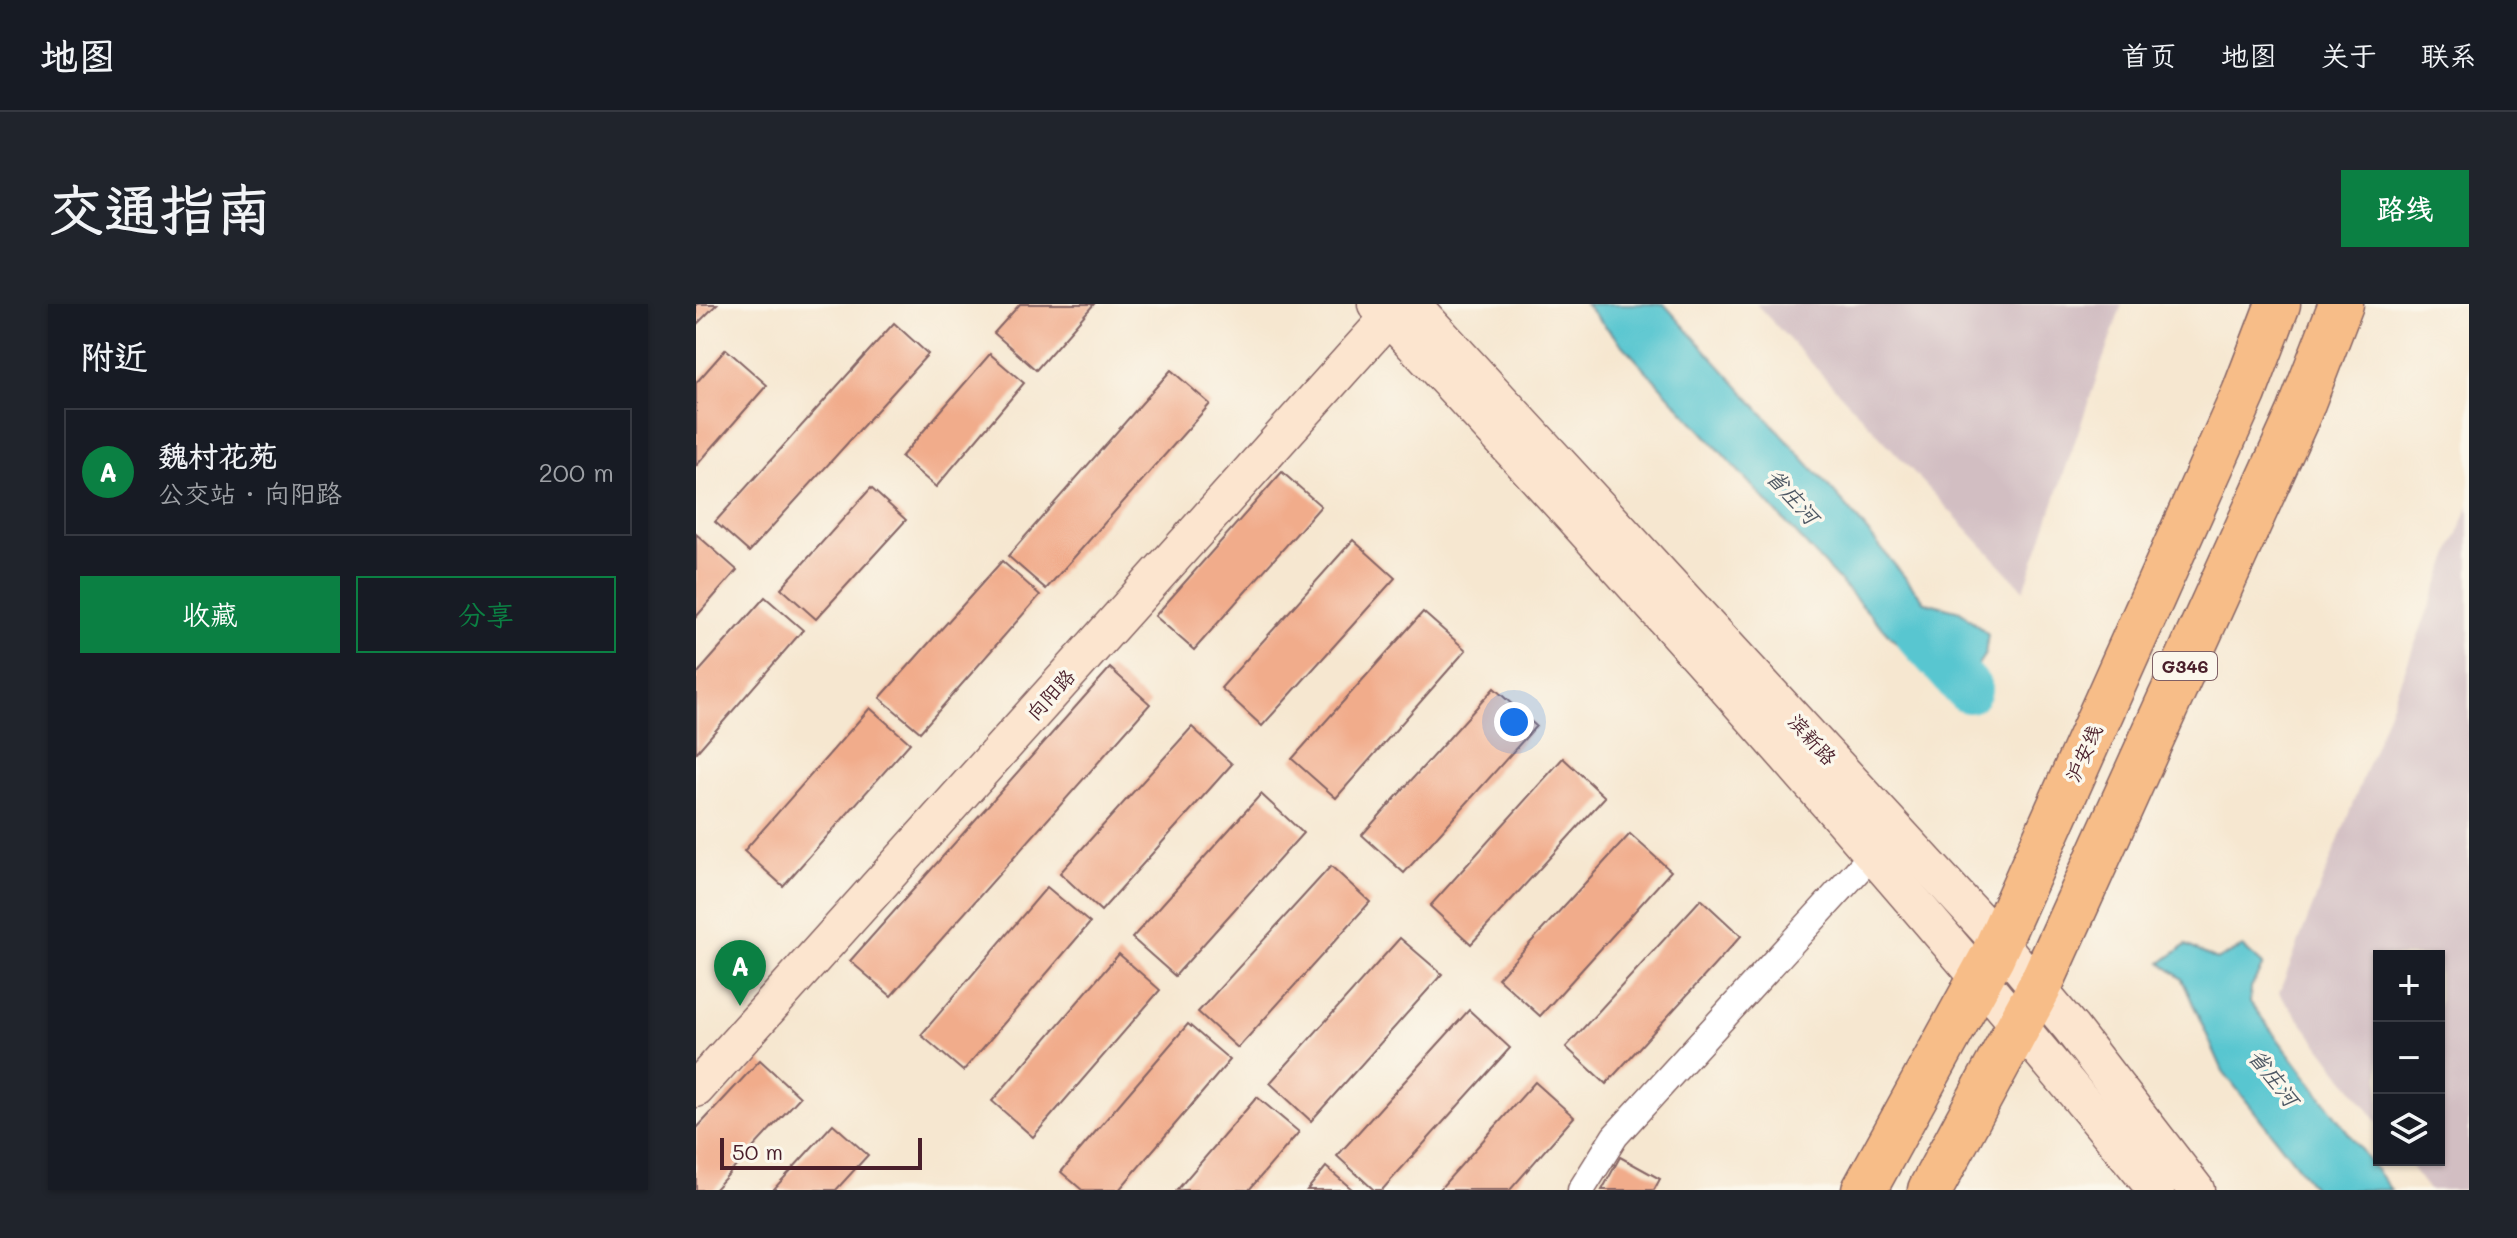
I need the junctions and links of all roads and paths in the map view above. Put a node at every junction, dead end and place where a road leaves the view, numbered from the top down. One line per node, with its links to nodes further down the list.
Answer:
1 (2278, 304): 5 (highway, 沪安线 / G346)
2 (2341, 304): 6 (highway, G346)
3 (1396, 307): 4 (main road, 滨新路); 5 (main road, 滨新路); 7 (main road, 向阳路)
4 (1872, 855): 5 (main road, 滨新路); 8 (street)
5 (1990, 960): 6 (main road, 滨新路); 9 (highway, 沪安线 / G346)
6 (2029, 1006): 10 (highway, G346); 11 (main road, 滨新路); 12 (main road, 滨新路)
7 (696, 1089)
8 (1581, 1190)
9 (1864, 1190)
10 (1930, 1190)
11 (2156, 1190)
12 (2196, 1190)

